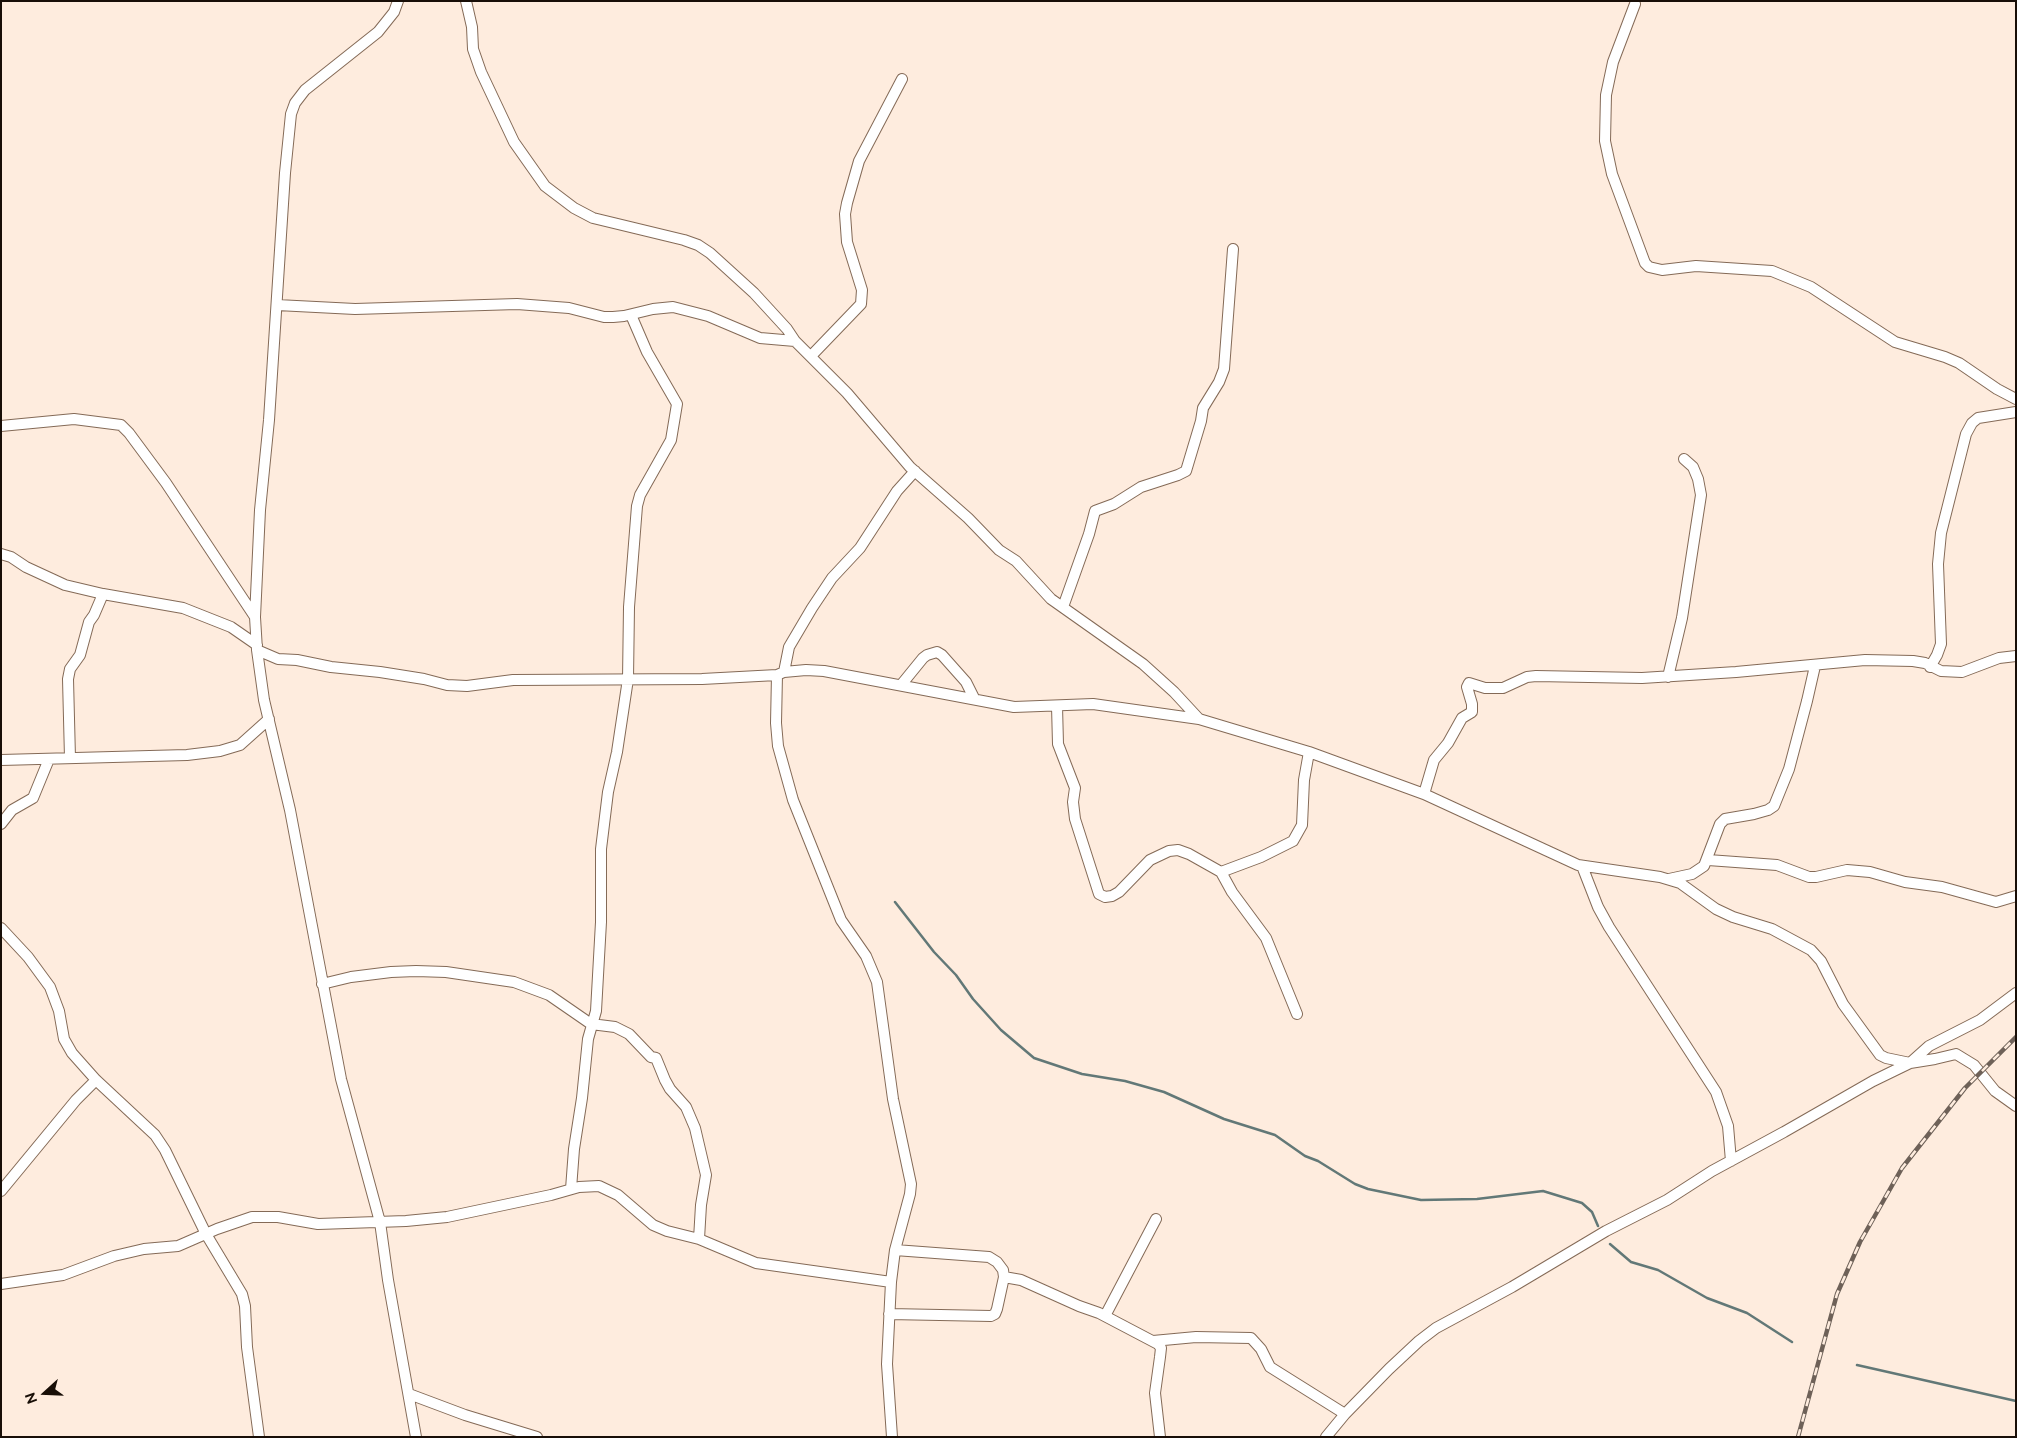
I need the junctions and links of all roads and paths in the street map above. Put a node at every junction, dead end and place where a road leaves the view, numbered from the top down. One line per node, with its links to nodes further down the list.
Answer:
1 (398, 1): 6 (street)
2 (466, 1): 8 (street)
3 (1635, 4): 10 (street)
4 (902, 79): 9 (street)
5 (1233, 249): 17 (street)
6 (277, 305): 7 (street); 18 (street)
7 (631, 315): 8 (street); 27 (street)
8 (795, 341): 9 (street)
9 (811, 356): 14 (street)
10 (2016, 399)
11 (2016, 412): 23 (street)
12 (1, 426): 18 (street)
13 (1684, 459): 26 (street)
14 (915, 471): 17 (street); 24 (street)
15 (1, 554): 16 (street)
16 (103, 594): 19 (street); 34 (street)
17 (1063, 607): 32 (street)
18 (256, 617): 19 (street)
19 (257, 647): 21 (street); 25 (street)
20 (2016, 656): 23 (street)
21 (278, 659): 25 (street); 27 (street)
22 (1815, 666): 23 (street); 26 (street); 39 (street)
23 (1930, 667)
24 (780, 674): 27 (street); 28 (street); 59 (street)
25 (261, 675): 31 (street)
26 (1668, 676): 37 (street)
27 (628, 679): 48 (street)
28 (901, 685): 29 (street); 29 (street)
29 (974, 698): 30 (street)
30 (1057, 706): 32 (street); 41 (street)
31 (269, 719): 34 (street); 45 (street)
32 (1199, 719): 33 (street)
33 (1309, 752): 37 (street); 41 (street)
34 (70, 758): 35 (street)
35 (49, 759): 36 (street); 38 (street)
36 (1, 760)
37 (1424, 794): 40 (street)
38 (1, 824)
39 (1708, 860): 42 (street); 43 (street)
40 (1582, 866): 42 (street); 52 (street)
41 (1222, 872): 47 (street)
42 (1669, 880): 49 (street)
43 (2016, 896)
44 (1, 928): 50 (street)
45 (322, 984): 48 (street); 56 (street)
46 (2016, 993): 49 (street)
47 (1297, 1014)
48 (591, 1024): 53 (street); 58 (street)
49 (1910, 1062): 51 (street); 52 (street)
50 (96, 1080): 54 (street); 57 (street)
51 (2016, 1106)
52 (1731, 1161): 67 (street)
53 (571, 1188): 56 (street); 58 (street)
54 (1, 1191)
55 (1156, 1219): 64 (street)
56 (380, 1222): 57 (street); 66 (street)
57 (206, 1234): 62 (street); 68 (street)
58 (698, 1239): 61 (street)
59 (895, 1250): 60 (street); 61 (street)
60 (1004, 1277): 63 (street); 64 (street)
61 (891, 1282): 63 (street)
62 (1, 1284)
63 (889, 1314): 71 (street)
64 (1105, 1316): 65 (street)
65 (1153, 1340): 67 (street); 72 (street)
66 (409, 1394): 69 (street); 70 (street)
67 (1346, 1414): 73 (street)
68 (259, 1437)
69 (416, 1437)
70 (537, 1437)
71 (892, 1437)
72 (1160, 1437)
73 (1326, 1437)

